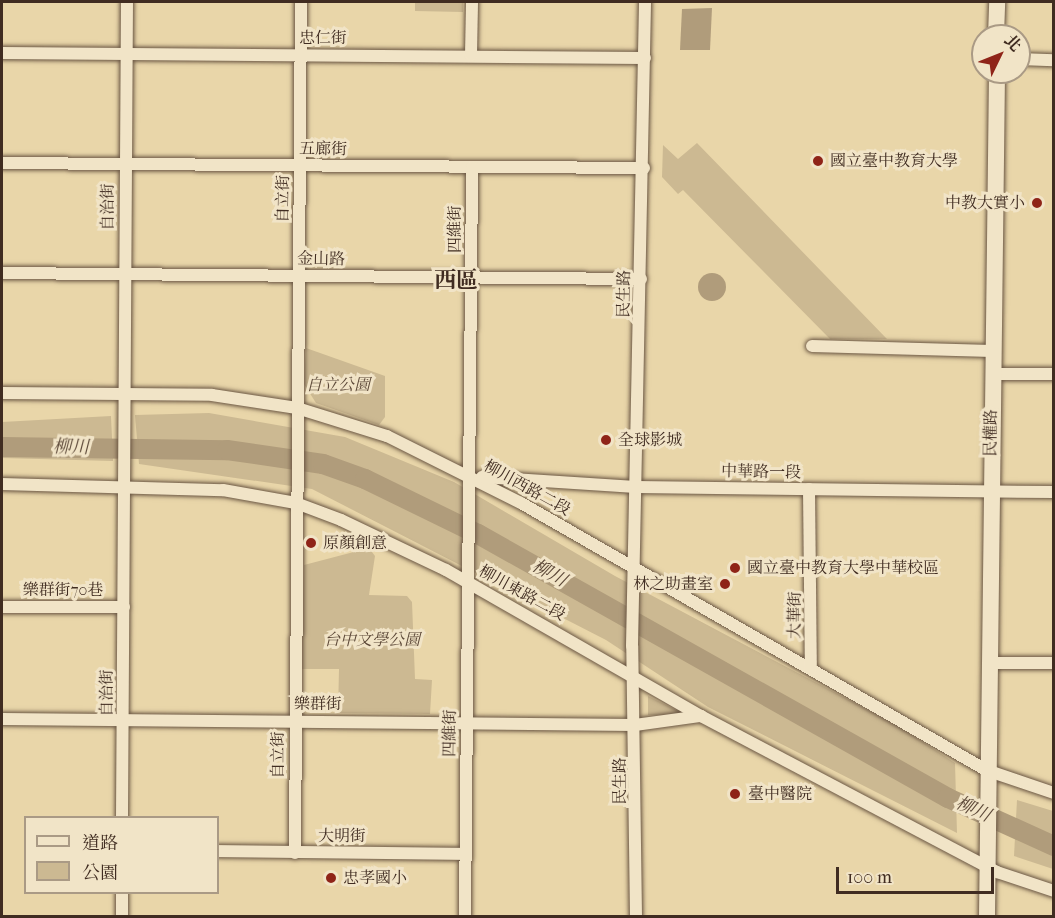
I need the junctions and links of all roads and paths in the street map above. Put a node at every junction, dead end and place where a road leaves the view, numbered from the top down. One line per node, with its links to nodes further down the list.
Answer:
1 (127, 2): 8 (street, 自治街)
2 (301, 2): 9 (street, 自立街)
3 (472, 2): 10 (street)
4 (645, 2): 11 (street, 民生路)
5 (997, 2): 6 (main road)
6 (996, 24)
7 (2, 53): 8 (street, 忠仁街)
8 (126, 53): 9 (street, 忠仁街); 16 (street, 自治街)
9 (301, 54): 10 (street, 忠仁街); 17 (street, 自立街)
10 (471, 55): 11 (street, 忠仁街)
11 (645, 58): 19 (street, 民生路)
12 (1031, 59): 13 (street)
13 (1053, 60)
14 (997, 84): 26 (main road, 民權路)
15 (2, 163): 16 (street, 五廊街)
16 (125, 164): 17 (street, 五廊街); 21 (street, 自治街)
17 (300, 165): 18 (street, 五廊街); 22 (street, 自立街)
18 (472, 167): 19 (street, 五廊街); 23 (street, 四維街)
19 (644, 168): 24 (street, 民生路)
20 (2, 273): 21 (street, 金山路)
21 (124, 274): 22 (street, 金山路); 29 (street, 自治街)
22 (298, 275): 23 (street, 金山路); 31 (street, 自立街)
23 (471, 277): 24 (street, 金山路); 32 (street, 四維街)
24 (641, 279): 35 (street, 民生路)
25 (812, 346): 26 (street)
26 (992, 351): 27 (main road, 民權路)
27 (992, 374): 28 (street); 37 (main road, 民權路)
28 (1053, 374)
29 (121, 391): 30 (street, 柳川西路二段); 31 (street, 柳川西路二段); 34 (street, 自治街)
30 (2, 393)
31 (297, 408): 32 (street, 柳川西路二段); 39 (street, 自立街)
32 (469, 474): 35 (street, 中華路一段); 40 (street, 柳川西路二段); 41 (street, 四維街)
33 (2, 484): 34 (street, 柳川東路二段)
34 (125, 487): 39 (street, 柳川東路二段); 43 (street, 自治街)
35 (636, 487): 36 (street, 中華路一段); 40 (street, 民生路)
36 (809, 489): 37 (street, 中華路一段); 46 (street, 大華街)
37 (990, 491): 38 (street, 中華路一段); 44 (main road, 民權路)
38 (1053, 492)
39 (296, 503): 41 (street, 柳川東路二段); 51 (street, 自立街)
40 (633, 567): 46 (street, 柳川西路二段); 47 (street, 民生路)
41 (467, 582): 47 (street, 柳川東路二段); 52 (street, 四維街)
42 (2, 607): 43 (street, 樂群街70巷)
43 (124, 607): 50 (street, 自治街)
44 (991, 663): 45 (street); 54 (main road, 民權路)
45 (1053, 663)
46 (811, 669): 54 (street, 柳川西路二段)
47 (632, 674): 48 (street, 柳川東路二段); 53 (street, 民生路)
48 (701, 716): 53 (street, 樂群街); 60 (street, 柳川東路二段)
49 (2, 719): 50 (street, 樂群街)
50 (123, 720): 51 (street, 樂群街); 56 (street, 自治街)
51 (295, 721): 52 (street, 樂群街); 58 (street, 自立街)
52 (467, 722): 53 (street, 樂群街); 59 (street, 四維街)
53 (635, 725): 65 (street, 民生路)
54 (986, 770): 55 (street, 柳川西路二段); 60 (main road, 民權路)
55 (1053, 793)
56 (122, 816)
57 (219, 851): 58 (street, 大明街)
58 (295, 853): 59 (street, 大明街)
59 (466, 854): 64 (street, 四維街)
60 (986, 864): 61 (street, 柳川東路二段); 66 (main road)
61 (1053, 891)
62 (122, 894): 63 (street)
63 (122, 916)
64 (465, 916)
65 (636, 916)
66 (987, 916)

